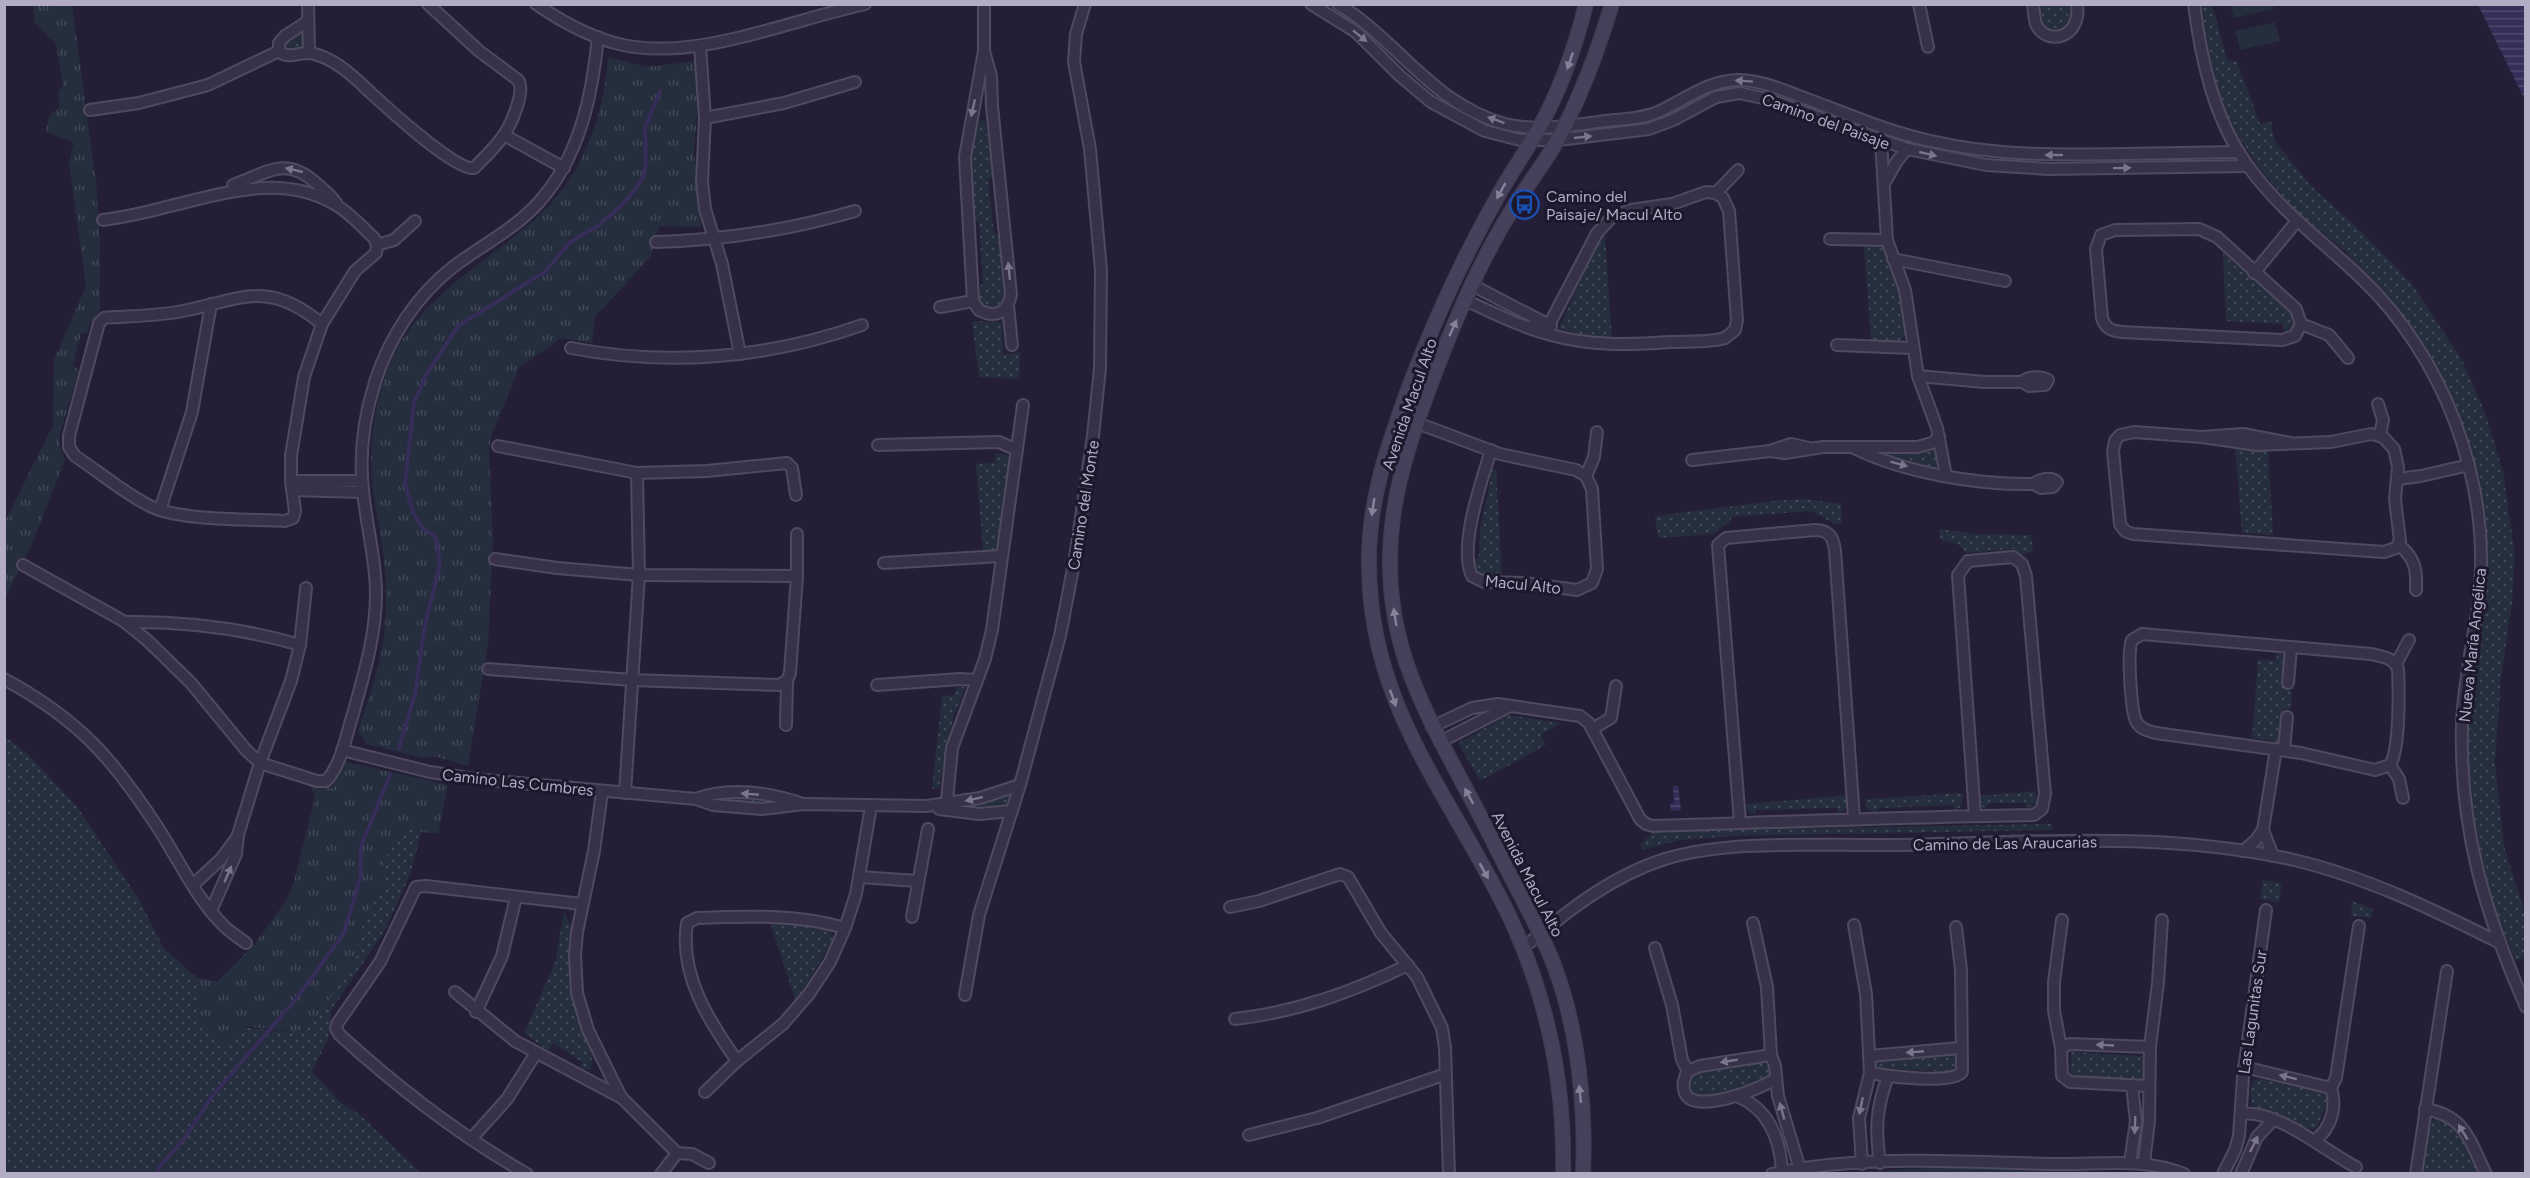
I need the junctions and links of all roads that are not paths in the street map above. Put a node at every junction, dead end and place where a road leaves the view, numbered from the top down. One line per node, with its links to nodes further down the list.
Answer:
1 (308, 4): 15 (street)
2 (428, 4): 27 (street)
3 (536, 4): 16 (street)
4 (865, 4): 17 (street)
5 (984, 4): 20 (street)
6 (1085, 4): 129 (street, Camino del Monte)
7 (1311, 4): 29 (street, Camino del Paisaje, one-way to 29)
8 (1338, 4): 26 (street, Camino del Paisaje, one-way to 8)
9 (1586, 4): 26 (street, Avenida Macul Alto, one-way to 26)
10 (1611, 4): 25 (street, Avenida Macul Alto)
11 (1919, 4): 18 (street)
12 (2033, 4): 13 (street)
13 (2078, 4)
14 (2194, 4): 32 (street, Nueva María Angélica)
15 (308, 21): 19 (street); 21 (street)
16 (597, 38): 17 (street); 34 (street)
17 (700, 46): 24 (street)
18 (1928, 47)
19 (279, 51): 21 (street); 23 (street)
20 (984, 51): 54 (street, one-way to 54); 56 (street, one-way to 20)
21 (309, 53): 27 (street)
22 (855, 82): 24 (street)
23 (90, 110)
24 (705, 118): 44 (street)
25 (1564, 126): 26 (street, Camino del Paisaje); 28 (street, Avenida Macul Alto); 32 (street, Camino del Paisaje, one-way to 25)
26 (1539, 128): 29 (street, Avenida Macul Alto)
27 (504, 135): 34 (street)
28 (1558, 140): 29 (street, Camino del Paisaje); 30 (street, Camino del Paisaje, one-way to 30); 52 (street, Avenida Macul Alto)
29 (1531, 141): 163 (street, Avenida Macul Alto, one-way to 163)
30 (1881, 141): 31 (street, Camino del Paisaje); 36 (street)
31 (1907, 149): 33 (street, Camino del Paisaje, one-way to 33); 36 (street)
32 (2239, 152): 33 (street, Nueva María Angélica)
33 (2248, 166): 43 (street, Nueva María Angélica)
34 (564, 168): 91 (street)
35 (1738, 170): 38 (street)
36 (1885, 182): 46 (street)
37 (221, 193): 39 (street); 39 (street, one-way to 37); 41 (street)
38 (1716, 193): 61 (street); 63 (street)
39 (338, 206): 48 (street)
40 (855, 211): 44 (street)
41 (103, 220)
42 (415, 221): 48 (street)
43 (2296, 222): 50 (street); 84 (street, Nueva María Angélica)
44 (714, 239): 47 (street); 68 (street)
45 (1830, 239): 46 (street)
46 (1887, 240): 49 (street)
47 (656, 242)
48 (377, 245): 58 (street)
49 (1893, 259): 51 (street); 67 (street)
50 (2254, 273): 59 (street); 59 (street)
51 (2004, 281)
52 (1472, 285): 53 (street, Avenida Macul Alto); 61 (street)
53 (1466, 300): 62 (street); 74 (street, Avenida Macul Alto, one-way to 53)
54 (973, 301): 56 (street); 57 (street)
55 (211, 304): 58 (street); 93 (street); 93 (street)
56 (1008, 306): 64 (street)
57 (940, 307)
58 (322, 324): 90 (street)
59 (2301, 324): 69 (street)
60 (862, 325): 68 (street)
61 (1549, 325): 62 (street); 63 (street)
62 (1527, 327): 63 (street)
63 (1568, 339)
64 (1012, 345)
65 (1837, 345): 67 (street)
66 (571, 348): 68 (street)
67 (1912, 348): 70 (street)
68 (740, 354)
69 (2348, 358)
70 (1917, 376): 71 (street); 77 (street)
71 (2023, 382)
72 (2378, 404): 76 (street)
73 (1023, 405): 81 (street)
74 (1417, 423): 82 (street); 122 (street, Avenida Macul Alto, one-way to 74)
75 (1597, 432): 86 (street)
76 (2380, 435): 88 (street); 95 (street)
77 (1939, 437): 80 (street); 87 (street)
78 (878, 445): 81 (street)
79 (498, 446): 85 (street)
80 (1854, 448): 83 (street); 87 (street, one-way to 87)
81 (1017, 450): 96 (street)
82 (1491, 450): 86 (street); 86 (street, Macul Alto)
83 (1692, 459)
84 (2469, 465): 88 (street); 161 (street, Nueva María Angélica)
85 (637, 472): 92 (street); 100 (street)
86 (1586, 476)
87 (1946, 476): 89 (street)
88 (2398, 479): 95 (street)
89 (2034, 484)
90 (291, 485): 91 (street); 93 (street)
91 (362, 487): 125 (street)
92 (796, 495)
93 (159, 510)
94 (797, 534): 101 (street)
95 (2398, 544): 103 (street)
96 (1001, 556): 98 (street); 112 (street)
97 (495, 559): 100 (street)
98 (884, 563)
99 (23, 565): 104 (street)
100 (639, 575): 101 (street); 111 (street)
101 (797, 576): 113 (street)
102 (306, 588): 106 (street)
103 (2416, 590)
104 (125, 622): 106 (street); 127 (street)
105 (2409, 640): 108 (street)
106 (300, 645): 127 (street)
107 (2291, 648): 108 (street); 114 (street); 126 (street)
108 (2396, 664): 128 (street)
109 (488, 669): 111 (street)
110 (4, 679): 146 (street)
111 (632, 680): 113 (street); 131 (street)
112 (976, 680): 115 (street); 134 (street)
113 (787, 681): 120 (street)
114 (2288, 683)
115 (877, 685)
116 (1616, 686): 123 (street)
117 (1511, 706): 118 (street); 121 (street); 123 (street)
118 (1467, 710): 121 (street); 122 (street)
119 (2287, 717): 126 (street)
120 (786, 725)
121 (1473, 725): 124 (street)
122 (1432, 728): 124 (street, Avenida Macul Alto)
123 (1592, 729): 138 (street)
124 (1440, 742): 160 (street, Avenida Macul Alto, one-way to 124)
125 (342, 750): 127 (street); 130 (street, Camino Las Cumbres)
126 (2280, 750): 128 (street); 140 (street)
127 (260, 763): 141 (street)
128 (2390, 765): 132 (street)
129 (1020, 785): 134 (street, Camino Las Cumbres, one-way to 134); 135 (street, Camino del Monte)
130 (602, 792): 131 (street, Camino Las Cumbres); 148 (street)
131 (625, 793): 133 (street, Camino Las Cumbres)
132 (2403, 798)
133 (870, 806): 134 (street, Camino Las Cumbres); 144 (street)
134 (946, 807): 135 (street, Camino Las Cumbres)
135 (1012, 811): 168 (street, Camino del Monte)
136 (1975, 816): 136 (street); 137 (street)
137 (1854, 818): 138 (street); 138 (street)
138 (1740, 822)
139 (928, 829): 145 (street)
140 (2263, 830): 142 (street); 143 (street)
141 (238, 835): 146 (street); 151 (street, one-way to 141)
142 (2243, 851): 143 (street, Camino de Las Araucarias); 160 (street, Camino de Las Araucarias)
143 (2273, 856): 161 (street, Camino de Las Araucarias)
144 (859, 877): 145 (street); 159 (street)
145 (918, 881): 152 (street)
146 (194, 884): 151 (street)
147 (516, 897): 148 (street); 170 (street); 199 (street)
148 (582, 904): 177 (street)
149 (1230, 907): 165 (street)
150 (2266, 910): 180 (street, Las Lagunitas Sur)
151 (211, 911): 162 (street)
152 (912, 917)
153 (2062, 920): 174 (street)
154 (2162, 920): 172 (street)
155 (1753, 923): 176 (street)
156 (1854, 925): 178 (street)
157 (2359, 926): 189 (street)
158 (1956, 927): 173 (street)
159 (845, 928): 179 (street); 179 (street)
160 (1540, 934): 163 (street, Camino de Las Araucarias); 197 (street, Avenida Macul Alto, one-way to 160)
161 (2498, 942): 169 (street, Nueva María Angélica)
162 (246, 943)
163 (1523, 948): 196 (street, Avenida Macul Alto)
164 (1655, 948): 181 (street)
165 (1408, 965): 171 (street); 183 (street)
166 (2447, 971): 193 (street)
167 (454, 992): 170 (street)
168 (965, 995)
169 (2526, 1006)
170 (476, 1012): 175 (street)
171 (1235, 1019)
172 (2150, 1047): 174 (street, one-way to 174); 188 (street)
173 (1960, 1048): 178 (street, one-way to 178); 185 (street)
174 (2061, 1048): 187 (street)
175 (536, 1053): 184 (street); 199 (street)
176 (1771, 1055): 181 (street, one-way to 181); 186 (street)
177 (600, 1056): 184 (street); 192 (street)
178 (1869, 1056): 182 (street)
179 (737, 1061): 190 (street)
180 (2244, 1067): 189 (street, one-way to 180); 194 (street, Las Lagunitas Sur)
181 (1688, 1071): 191 (street)
182 (1870, 1073): 185 (street); 205 (street, one-way to 205)
183 (1446, 1074): 198 (street); 212 (street)
184 (580, 1076): 192 (street)
185 (1888, 1077): 203 (street)
186 (1776, 1078): 191 (street); 208 (street, one-way to 186)
187 (2132, 1086): 188 (street); 204 (street, one-way to 204)
188 (2148, 1086): 206 (street)
189 (2331, 1088): 200 (street)
190 (705, 1092)
191 (1737, 1096): 209 (street)
192 (621, 1097): 201 (street)
193 (2426, 1109): 218 (street); 219 (street, one-way to 193)
194 (2241, 1114): 195 (street); 216 (street, Las Lagunitas Sur)
195 (2273, 1120): 200 (street); 217 (street, one-way to 195)
196 (1562, 1125): 197 (street); 213 (street, Avenida Macul Alto)
197 (1583, 1128): 214 (street, Avenida Macul Alto)
198 (1249, 1135)
199 (471, 1139): 210 (street)
200 (2315, 1140): 207 (street)
201 (677, 1154): 202 (street); 211 (street)
202 (709, 1163)
203 (1880, 1163): 204 (street); 205 (street)
204 (2130, 1163): 206 (street)
205 (1862, 1164): 208 (street)
206 (2144, 1164): 215 (street)
207 (2356, 1167)
208 (1800, 1169): 209 (street)
209 (1777, 1172)
210 (527, 1173)
211 (662, 1173)
212 (1449, 1173)
213 (1563, 1173)
214 (1584, 1173)
215 (2184, 1173)
216 (2223, 1173)
217 (2241, 1173)
218 (2416, 1173)
219 (2486, 1173)

